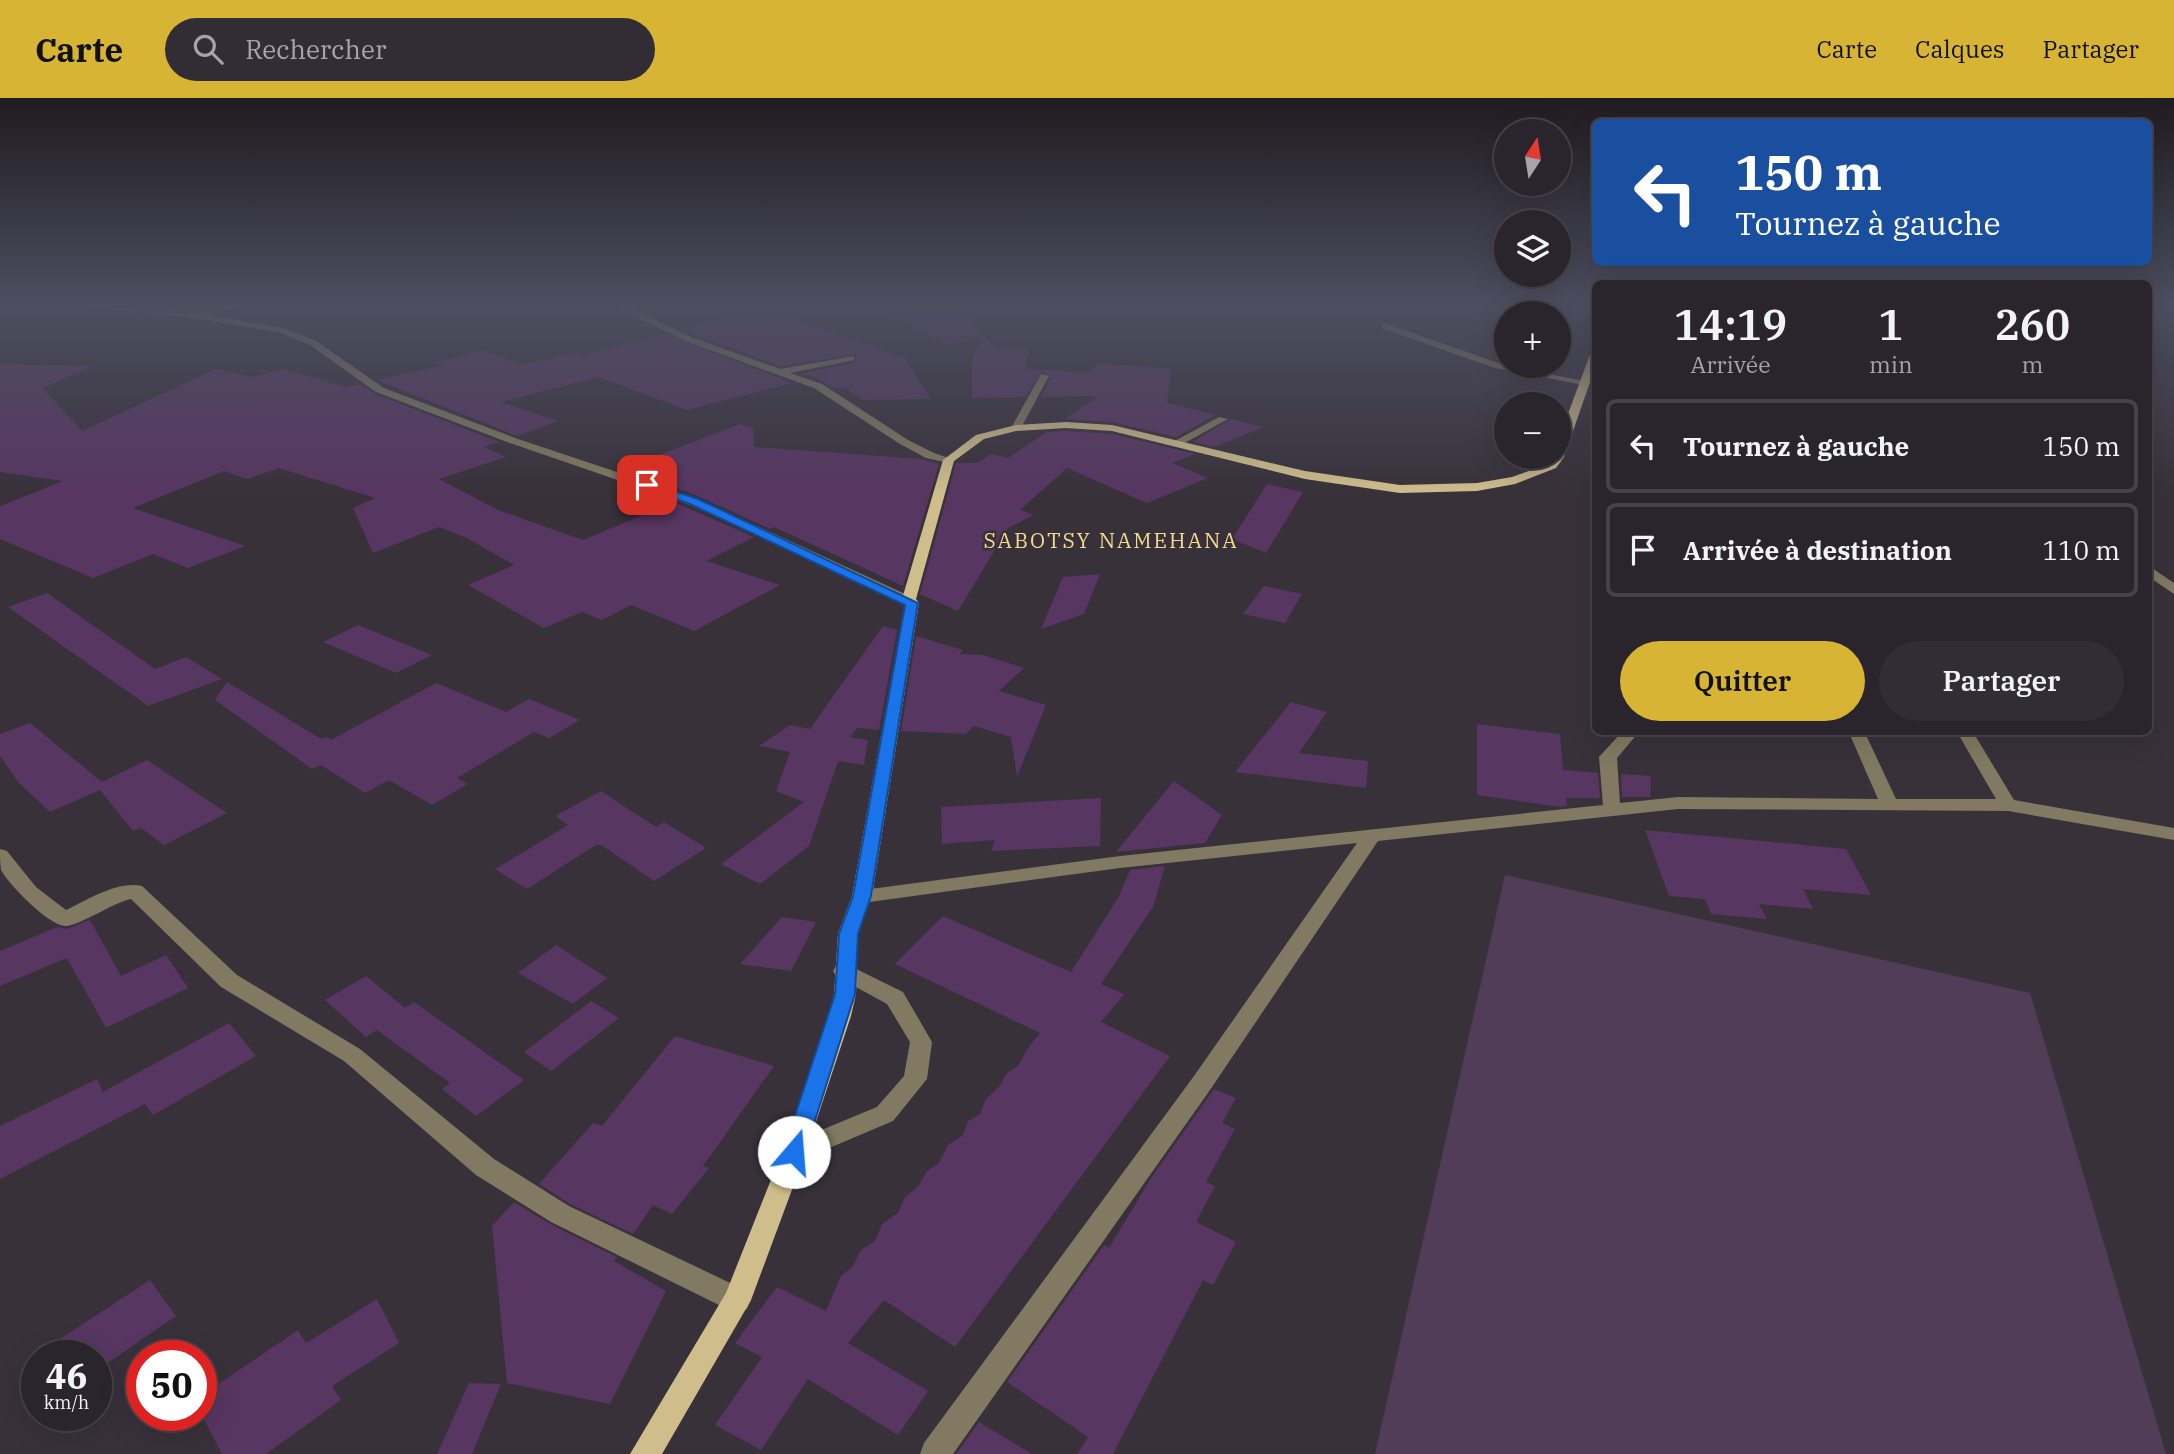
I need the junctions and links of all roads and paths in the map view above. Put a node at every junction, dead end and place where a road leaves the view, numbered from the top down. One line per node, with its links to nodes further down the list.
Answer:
1 (349, 368): 17 (street)
2 (768, 368): 6 (street)
3 (797, 368): 6 (street)
4 (1510, 368): 8 (street)
5 (1589, 368): 8 (main road)
6 (778, 372): 13 (street)
7 (1044, 376): 11 (street)
8 (1584, 382): 9 (main road)
9 (1571, 418)
10 (1223, 419): 12 (street)
11 (1016, 428): 12 (main road); 13 (main road)
12 (1177, 443): 14 (main road)
13 (949, 460): 17 (main road)
14 (1544, 469)
15 (2152, 572): 16 (street)
16 (2174, 590)
17 (909, 599): 27 (main road)
18 (1628, 735): 23 (street)
19 (1858, 735): 21 (street)
20 (1967, 735): 22 (street)
21 (1889, 804): 22 (street); 23 (street)
22 (2008, 805): 24 (street)
23 (1612, 811): 25 (street)
24 (2174, 834)
25 (1372, 835): 27 (street); 32 (street)
26 (0, 855): 30 (street)
27 (862, 896): 28 (main road)
28 (844, 971): 29 (main road); 29 (street)
29 (794, 1152): 30 (main road)
30 (737, 1300): 31 (main road)
31 (645, 1454)
32 (935, 1454)

